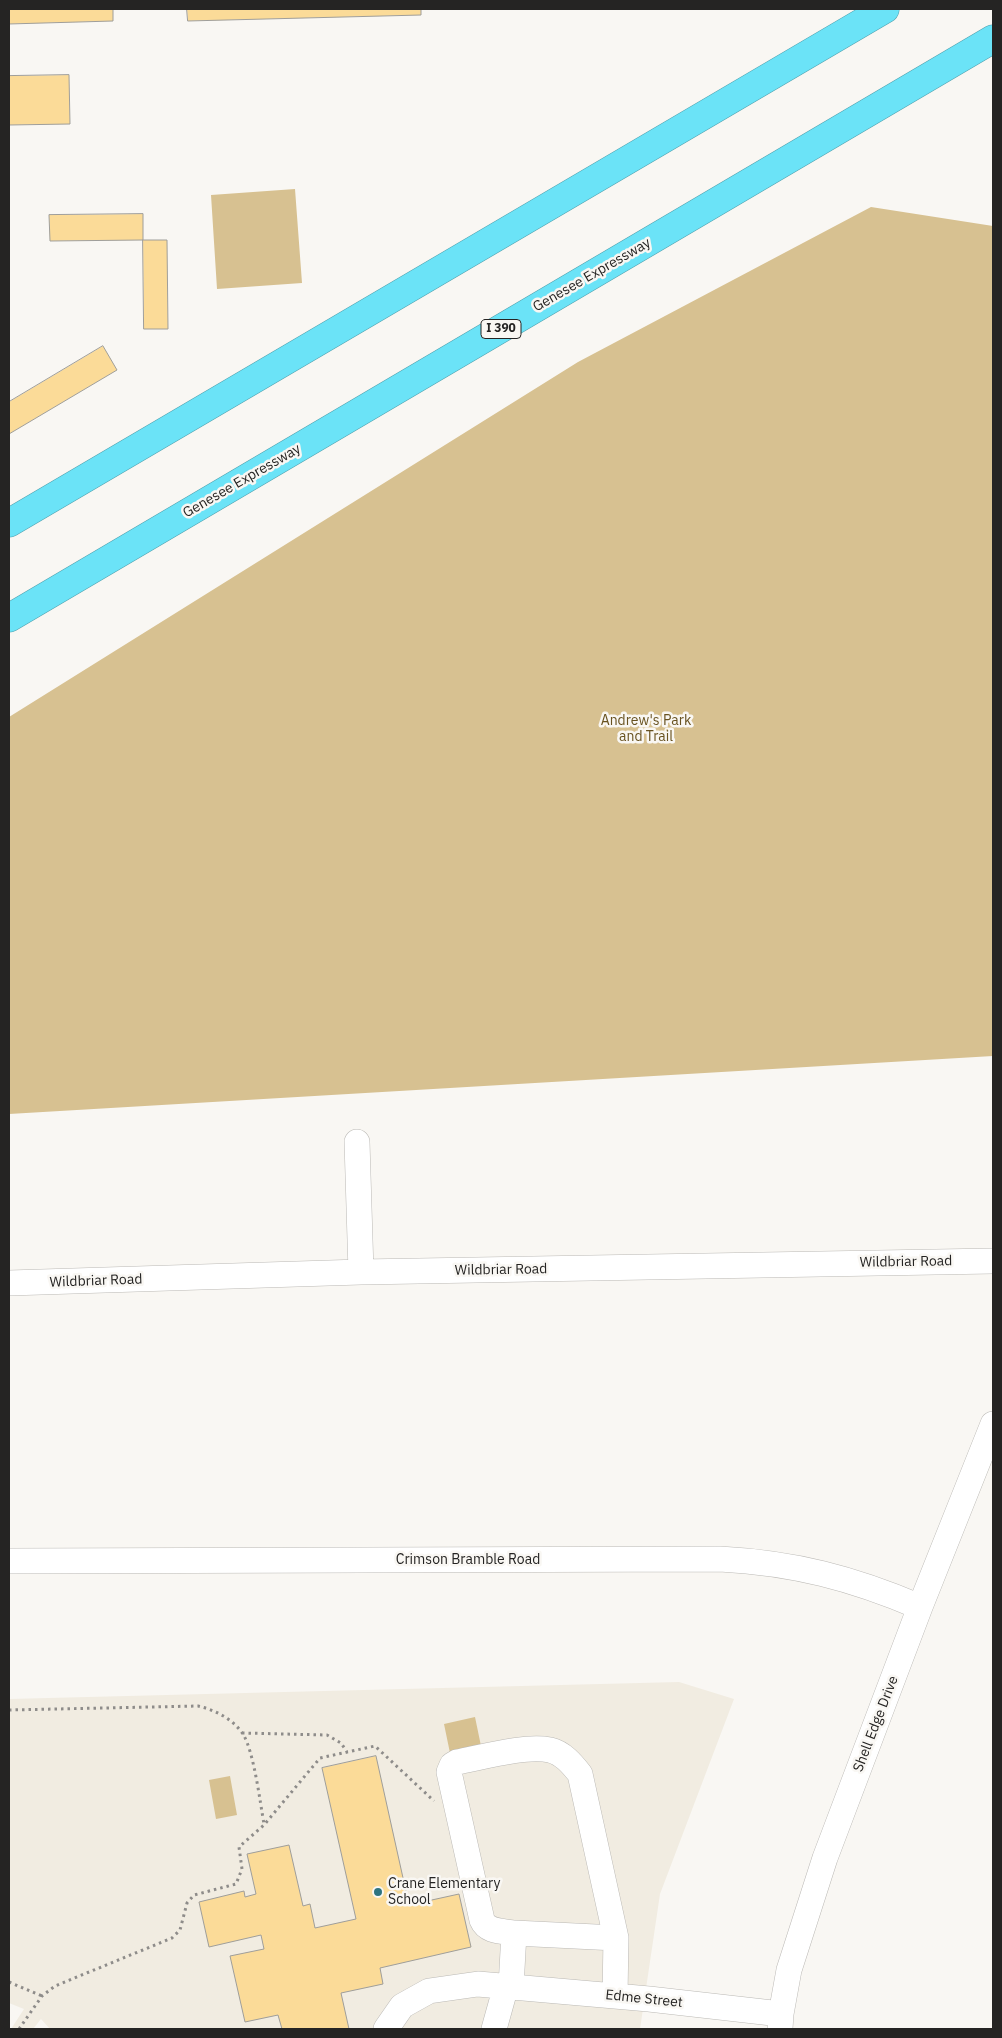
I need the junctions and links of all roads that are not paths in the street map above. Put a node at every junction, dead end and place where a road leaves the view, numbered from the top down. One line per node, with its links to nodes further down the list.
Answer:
1 (885, 9): 3 (highway)
2 (993, 39): 4 (highway, Genesee Expressway / I 390)
3 (9, 523)
4 (9, 618)
5 (357, 1142): 7 (street)
6 (993, 1261): 7 (street, Wildbriar Road)
7 (361, 1272): 8 (street, Wildbriar Road)
8 (9, 1284)
9 (993, 1424): 11 (street, Shell Edge Drive)
10 (9, 1562): 11 (street, Crimson Bramble Road)
11 (920, 1608): 16 (street, Shell Edge Drive)
12 (514, 1933): 13 (street); 13 (street); 14 (street)
13 (616, 1938): 15 (street)
14 (509, 1987): 15 (street, Edme Street); 17 (street, Edme Street); 18 (street)
15 (615, 1996): 16 (street, Edme Street)
16 (780, 2021)
17 (386, 2029)
18 (494, 2029)

